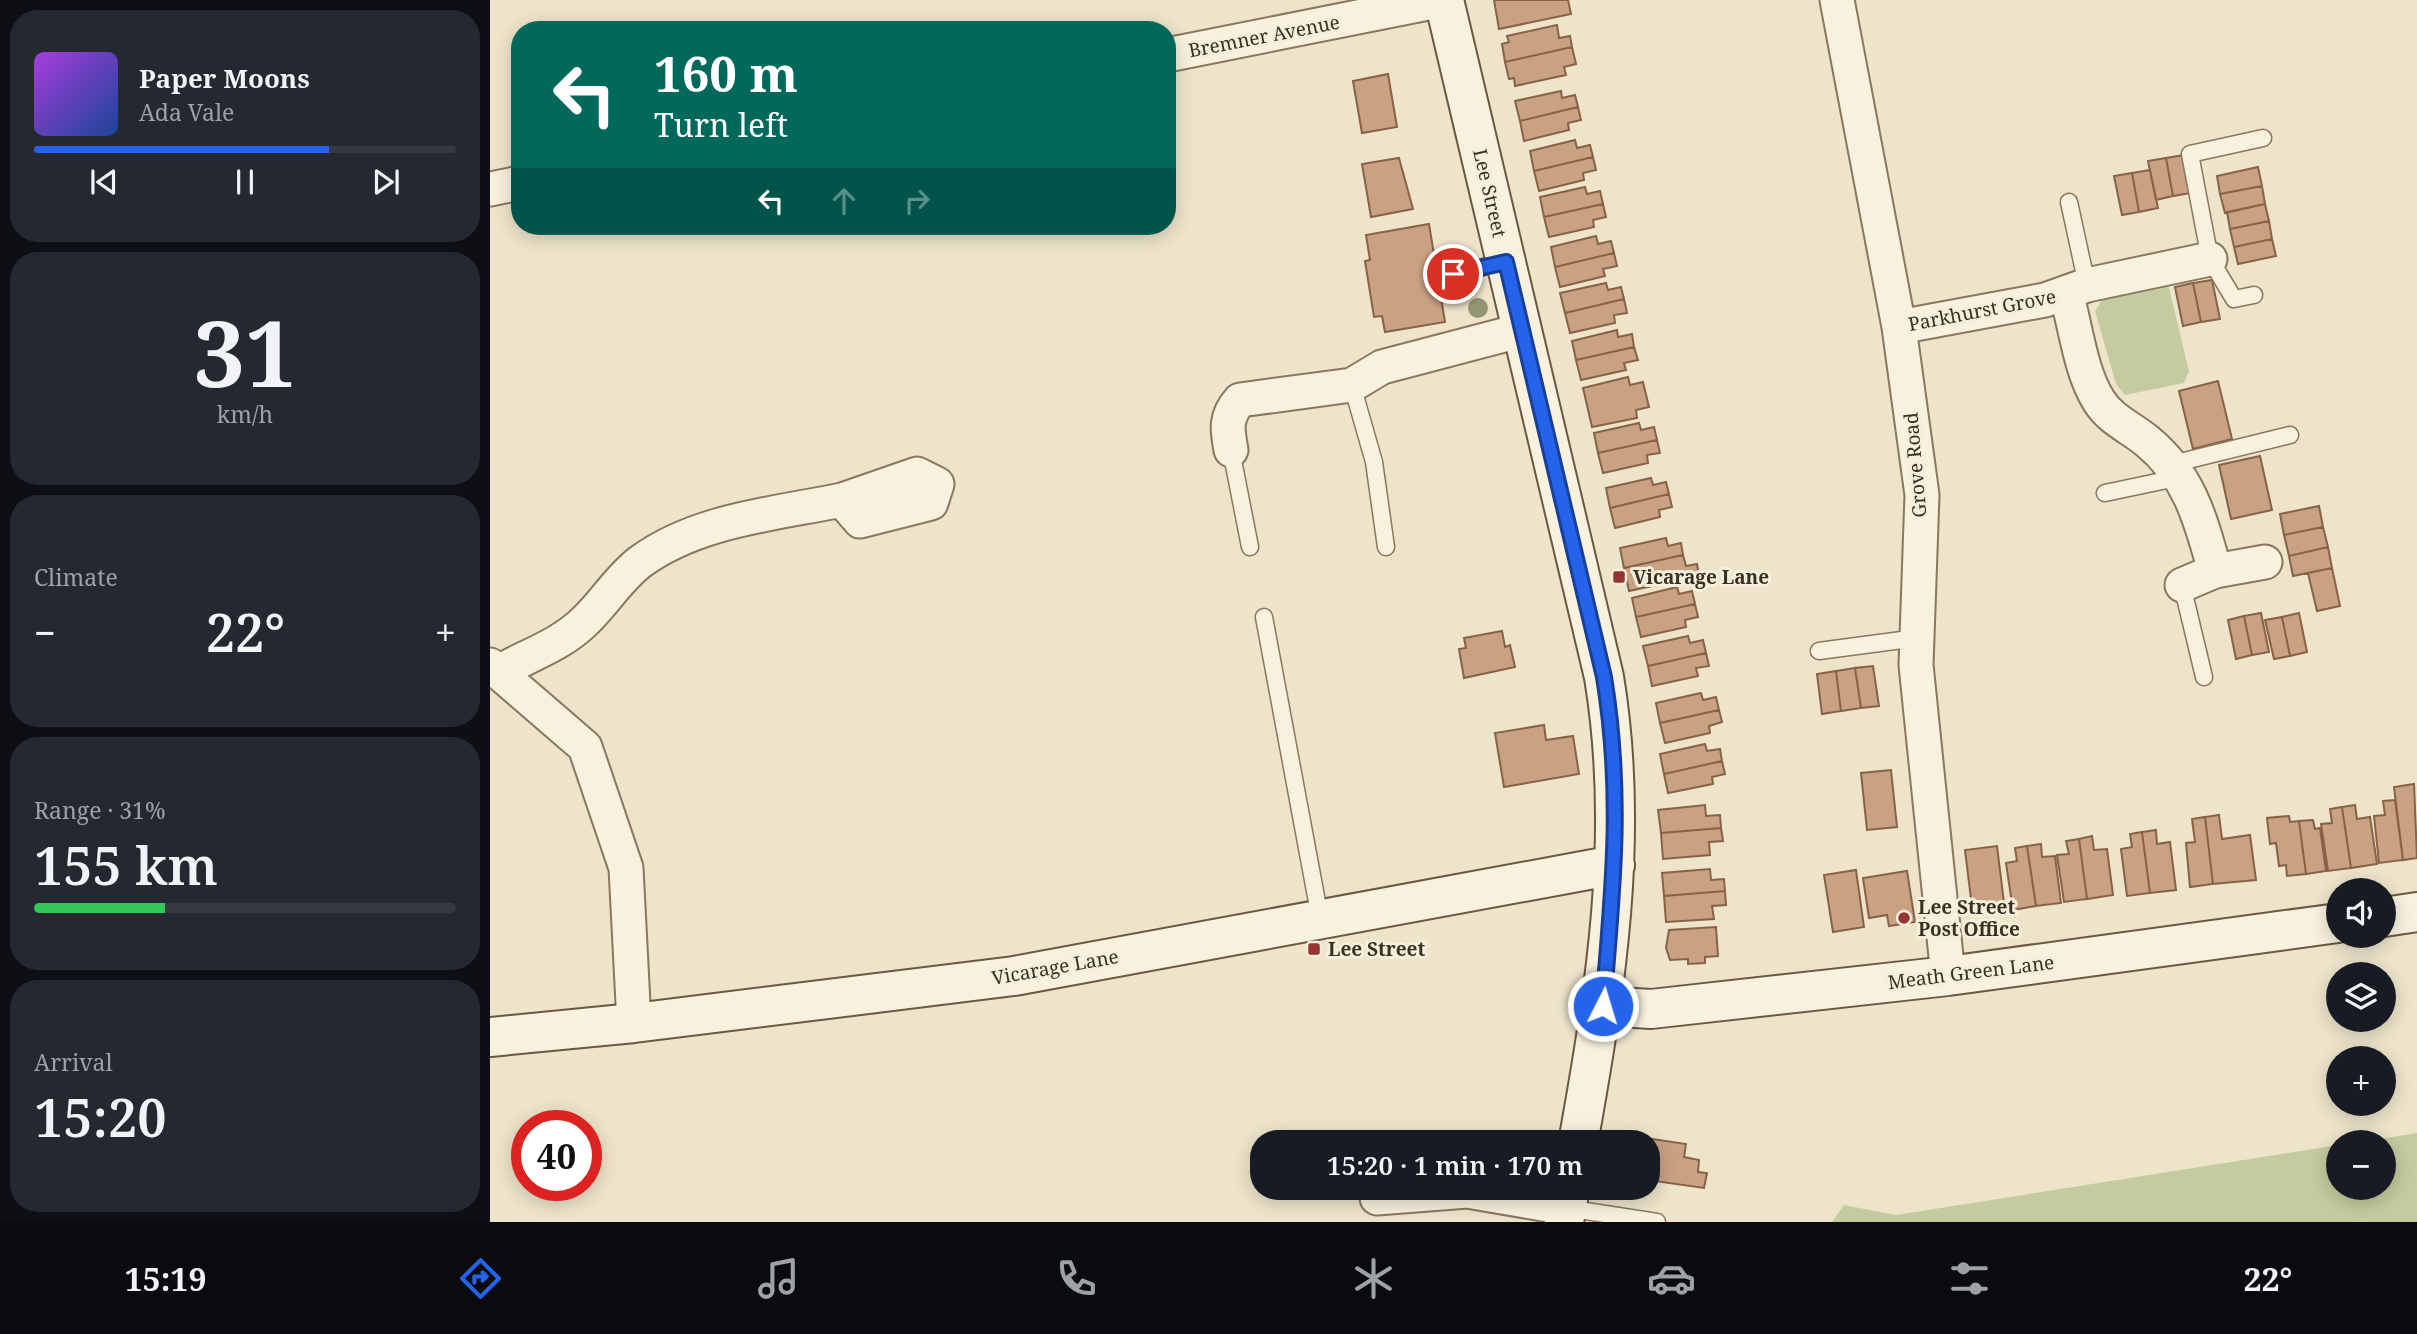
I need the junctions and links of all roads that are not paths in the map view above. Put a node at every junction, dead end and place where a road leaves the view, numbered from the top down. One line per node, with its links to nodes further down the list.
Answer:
1 (1443, 0): 3 (street, Bremner Avenue); 9 (street, Lee Street)
2 (1837, 0): 13 (street, Grove Road)
3 (1176, 53)
4 (2263, 138): 8 (lane)
5 (511, 185): 6 (street)
6 (490, 189)
7 (2069, 202): 11 (lane)
8 (2210, 259): 11 (street, Parkhurst Grove); 12 (lane)
9 (1506, 262): 10 (lane); 14 (street, Lee Street)
10 (1453, 274)
11 (2076, 289): 13 (street, Parkhurst Grove); 18 (street, Parkhurst Grove)
12 (2255, 295)
13 (1899, 327): 27 (street, Grove Road)
14 (1523, 330): 15 (street); 31 (street, Lee Street)
15 (1352, 385): 17 (street); 22 (lane)
16 (2290, 435): 18 (lane)
17 (1231, 450): 21 (lane)
18 (2176, 471): 19 (lane); 24 (street, Parkhurst Grove)
19 (2105, 493)
20 (842, 500): 29 (street)
21 (1250, 547)
22 (1386, 547)
23 (2265, 562): 24 (street)
24 (2214, 571): 25 (street)
25 (2182, 585): 30 (lane)
26 (1264, 617): 34 (lane)
27 (1917, 638): 28 (lane); 36 (street, Grove Road)
28 (1819, 651)
29 (494, 668): 38 (street)
30 (2204, 677)
31 (1615, 865): 34 (street, Vicarage Lane); 37 (street, Lee Street)
32 (2417, 912): 33 (street)
33 (2396, 915)
34 (1320, 918): 38 (street, Vicarage Lane)
35 (2326, 925): 36 (street, Meath Green Lane)
36 (1948, 976): 37 (street, Meath Green Lane)
37 (1603, 1006): 40 (street, Lee Street)
38 (634, 1023): 39 (street, Vicarage Lane)
39 (490, 1037)
40 (1580, 1130)
41 (1377, 1203): 42 (street)
42 (1566, 1206): 43 (lane)
43 (1657, 1222)

